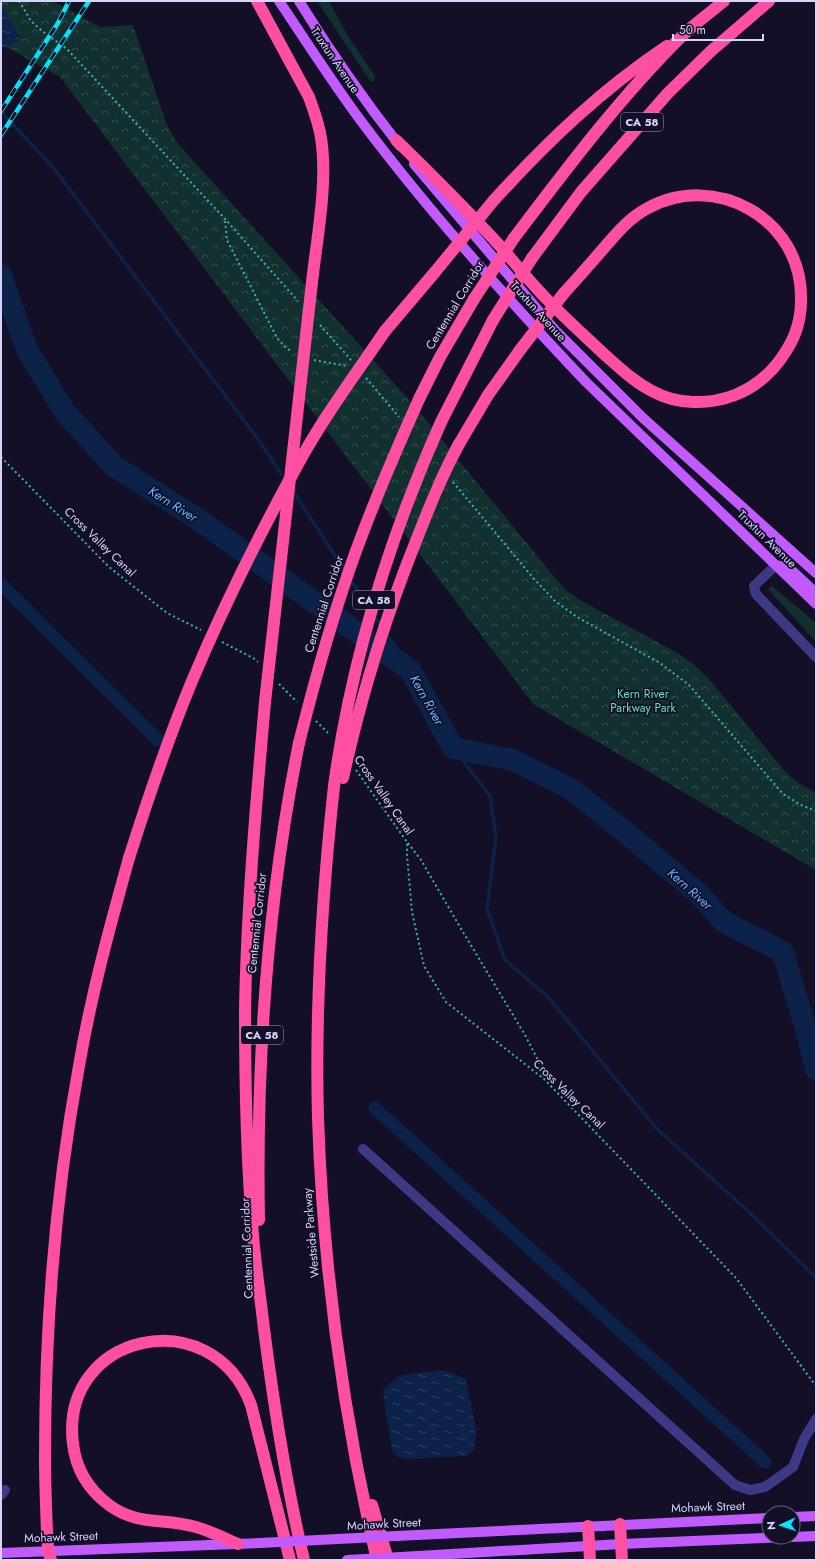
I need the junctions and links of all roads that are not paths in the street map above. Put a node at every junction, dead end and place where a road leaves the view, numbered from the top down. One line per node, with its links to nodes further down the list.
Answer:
1 (257, 1): 15 (highway, bridge)
2 (279, 1): 8 (main road, Truxtun Avenue)
3 (299, 1): 7 (main road, Truxtun Avenue)
4 (724, 1): 6 (highway, Centennial Corridor / CA 58)
5 (769, 1): 13 (highway, CA 58, bridge)
6 (685, 34): 15 (highway, Centennial Corridor / CA 58, bridge); 30 (highway, bridge)
7 (396, 140): 9 (main road, Truxtun Avenue); 13 (highway, bridge)
8 (776, 565): 10 (main road); 11 (main road, Truxtun Avenue); 12 (lane)
9 (816, 573)
10 (816, 592)
11 (816, 604)
12 (816, 657)
13 (337, 790): 16 (highway, Westside Parkway)
14 (363, 1149): 17 (lane)
15 (264, 1329): 32 (highway)
16 (342, 1385): 34 (highway, Westside Parkway); 35 (highway)
17 (816, 1419)
18 (816, 1516): 19 (main road)
19 (801, 1517)
20 (761, 1518): 21 (main road, Mohawk Street)
21 (620, 1524): 22 (main road, Mohawk Street); 27 (highway)
22 (588, 1526): 26 (main road, Mohawk Street, bridge); 28 (highway)
23 (816, 1536): 24 (main road)
24 (801, 1537)
25 (761, 1538): 27 (main road)
26 (238, 1544): 30 (main road, Mohawk Street); 31 (highway)
27 (621, 1544): 28 (main road); 37 (highway)
28 (589, 1547): 33 (main road, bridge); 36 (highway)
29 (1, 1553): 30 (main road, Mohawk Street)
30 (50, 1555)
31 (290, 1560)
32 (304, 1560)
33 (347, 1560)
34 (377, 1560)
35 (388, 1560)
36 (590, 1560)
37 (622, 1560)

